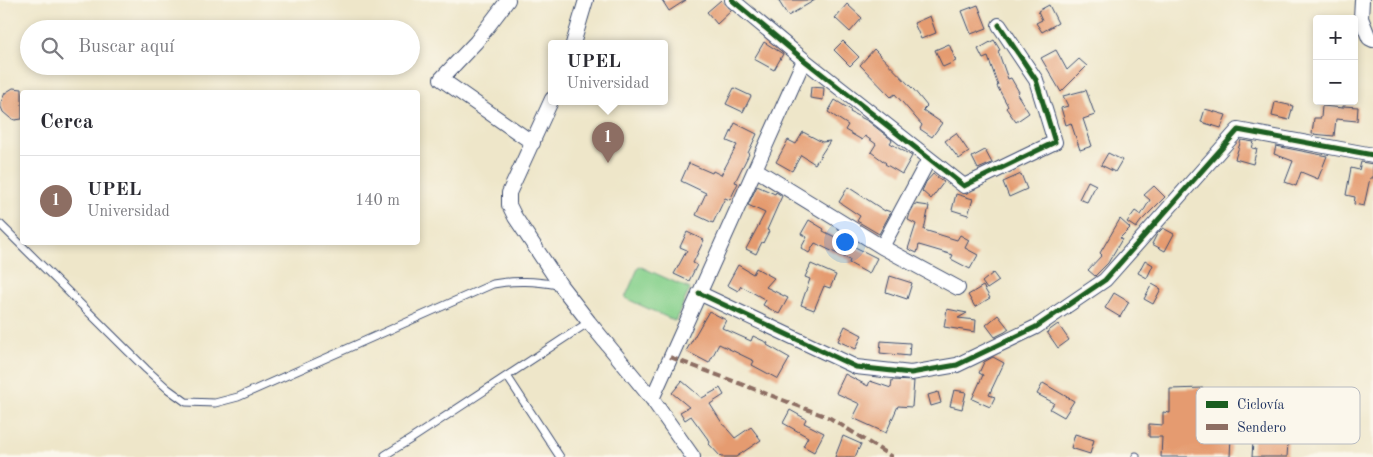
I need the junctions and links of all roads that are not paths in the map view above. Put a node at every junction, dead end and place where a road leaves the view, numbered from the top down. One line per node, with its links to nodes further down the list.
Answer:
1 (508, 0): 10 (street)
2 (586, 0): 6 (street)
3 (732, 0): 8 (street)
4 (1362, 0): 7 (street)
5 (998, 25): 12 (street)
6 (574, 40)
7 (1373, 40)
8 (804, 60): 12 (street); 13 (street)
9 (549, 105): 10 (street)
10 (532, 143): 18 (street)
11 (1373, 155): 20 (street)
12 (930, 159): 17 (street)
13 (755, 169): 17 (street); 20 (street)
14 (0, 224): 15 (lane)
15 (20, 244)
16 (21, 245): 18 (lane)
17 (882, 246): 19 (street)
18 (561, 286): 21 (street)
19 (958, 288)
20 (699, 293): 23 (street)
21 (589, 322): 22 (lane); 23 (street)
22 (507, 376): 24 (lane); 25 (lane)
23 (652, 399): 26 (street)
24 (384, 456)
25 (560, 457)
26 (692, 457)

